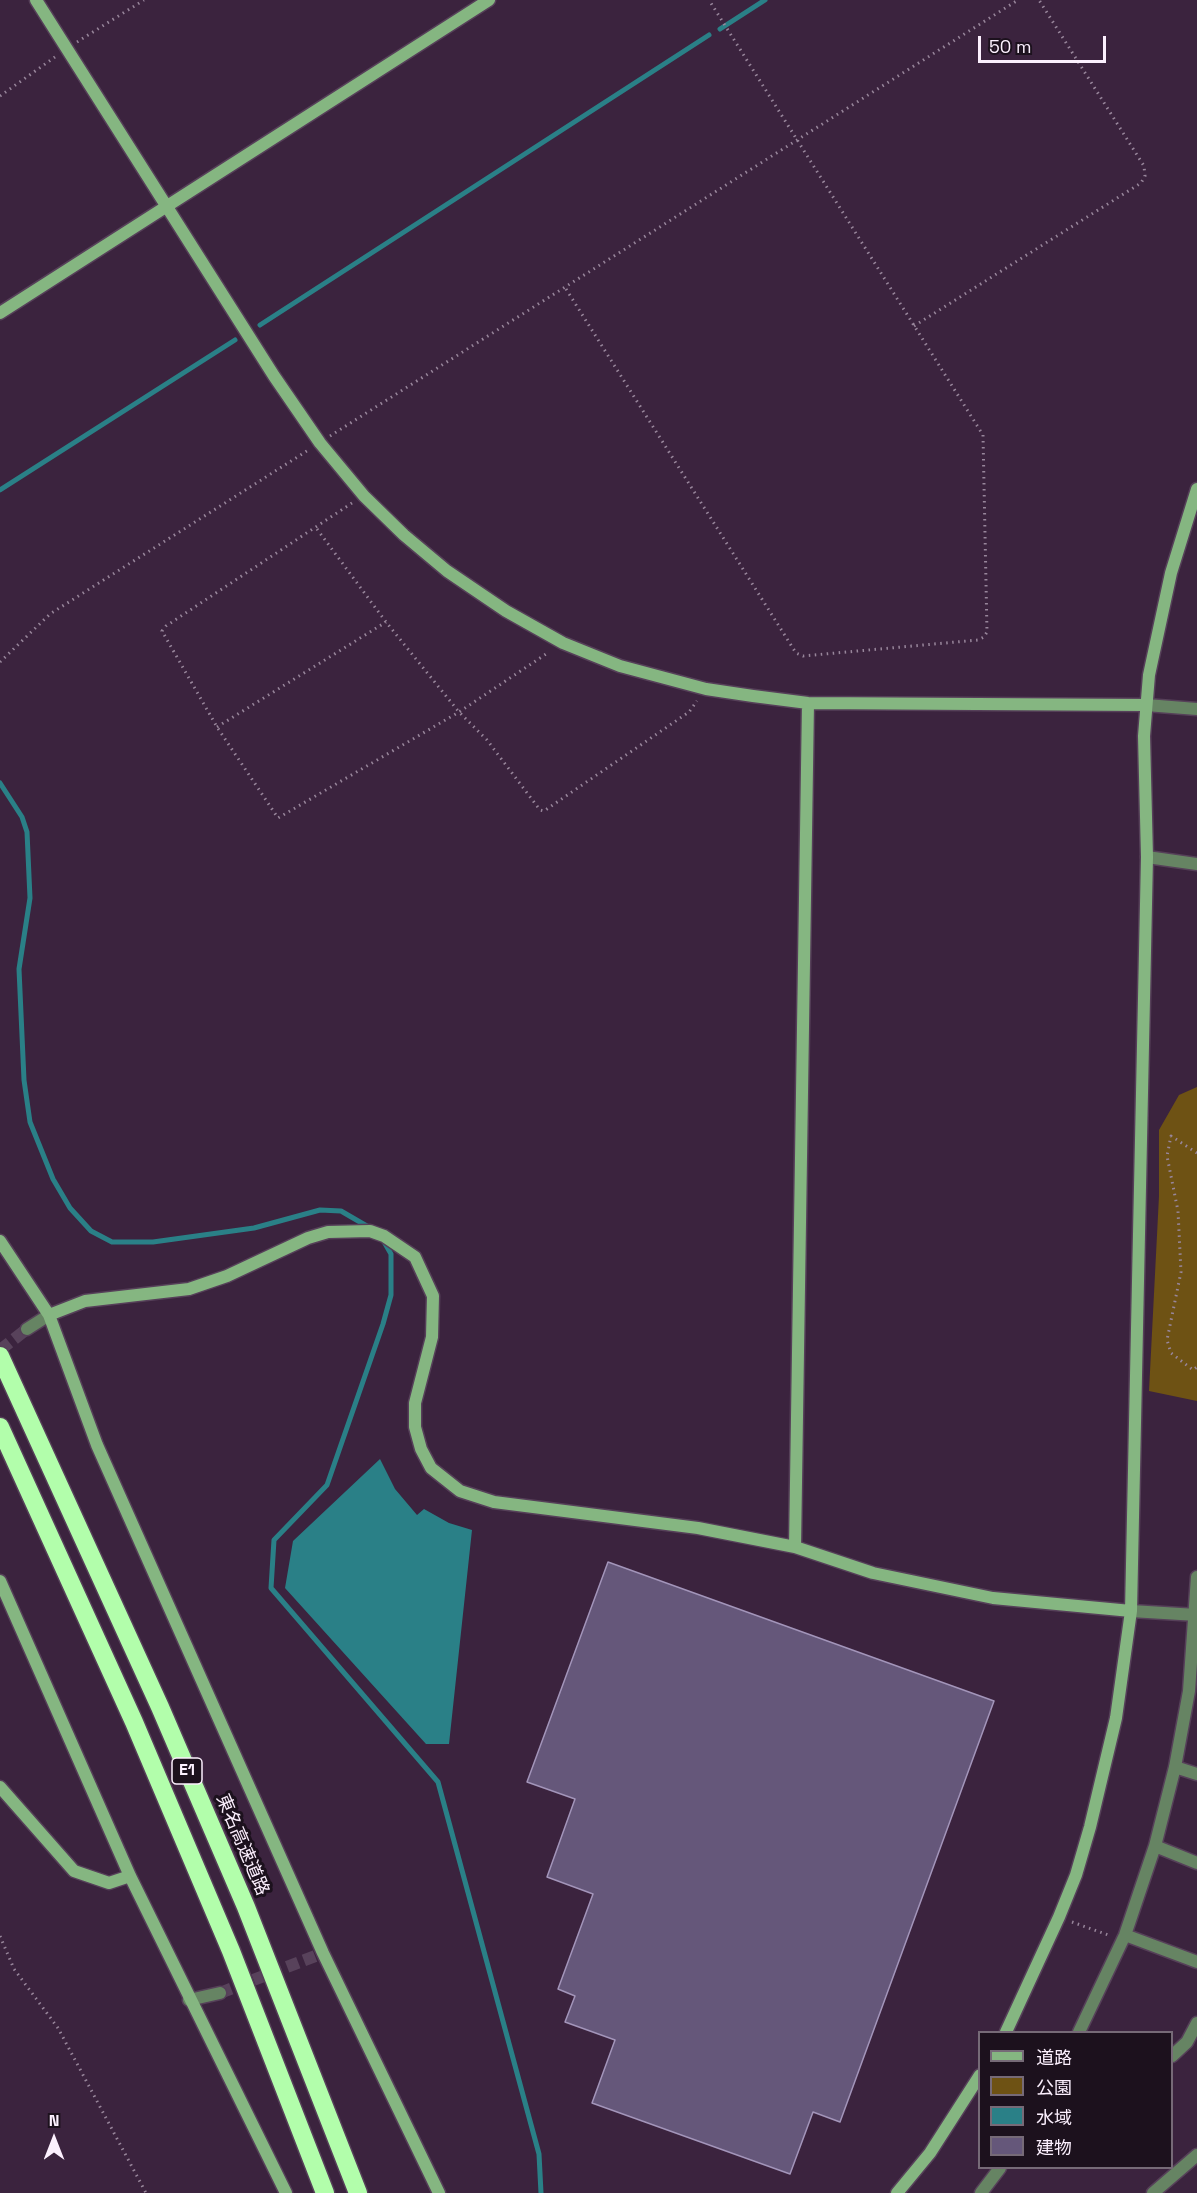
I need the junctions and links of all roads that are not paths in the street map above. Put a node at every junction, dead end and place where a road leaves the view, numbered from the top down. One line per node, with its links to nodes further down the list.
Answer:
1 (36, 0): 3 (street)
2 (489, 0): 3 (street)
3 (168, 207): 4 (street); 6 (street)
4 (0, 313)
5 (1197, 489): 7 (street)
6 (808, 703): 7 (street); 16 (street)
7 (1146, 705): 8 (street); 9 (street)
8 (1197, 709)
9 (1147, 857): 10 (street); 19 (street)
10 (1197, 864)
11 (0, 1241): 12 (street)
12 (49, 1315): 13 (street); 16 (street); 41 (street)
13 (27, 1329)
14 (0, 1356): 40 (highway, 東名高速道路 / E1)
15 (0, 1427): 39 (highway, E1)
16 (795, 1546): 19 (street)
17 (1197, 1577): 20 (street)
18 (0, 1581): 26 (street)
19 (1131, 1611): 20 (street); 32 (street)
20 (1196, 1615): 21 (street)
21 (1175, 1767): 22 (street); 24 (street)
22 (1197, 1774)
23 (0, 1787): 26 (street)
24 (1155, 1846): 25 (street); 27 (street)
25 (1197, 1863)
26 (130, 1876): 30 (street)
27 (1125, 1935): 28 (street); 33 (street)
28 (1197, 1962)
29 (220, 1993): 30 (street)
30 (189, 2000): 38 (street)
31 (1197, 2023): 34 (street)
32 (1005, 2031)
33 (1079, 2031)
34 (1173, 2055)
35 (978, 2078): 42 (street)
36 (1197, 2155): 44 (street)
37 (999, 2169): 43 (street)
38 (286, 2193)
39 (325, 2193)
40 (358, 2193)
41 (439, 2193)
42 (897, 2193)
43 (981, 2193)
44 (1153, 2193)

